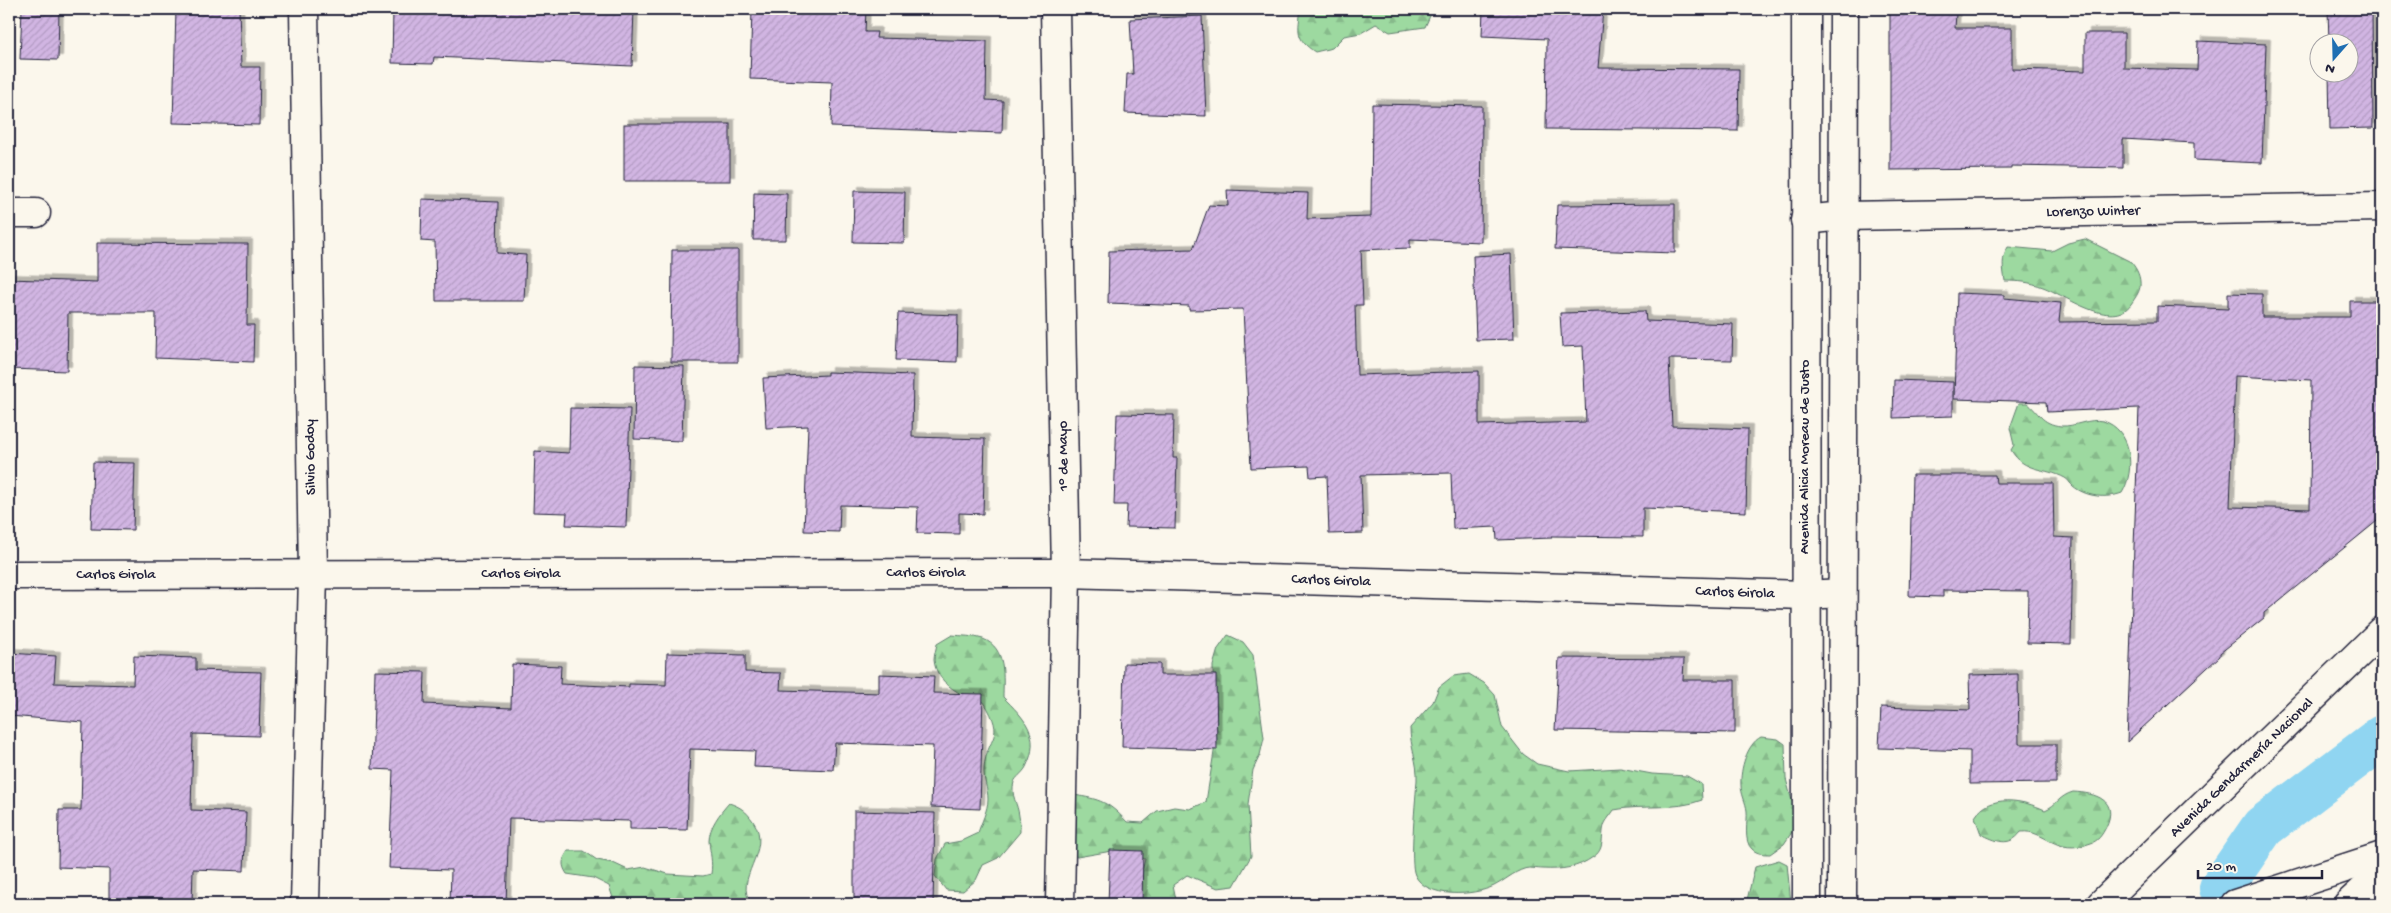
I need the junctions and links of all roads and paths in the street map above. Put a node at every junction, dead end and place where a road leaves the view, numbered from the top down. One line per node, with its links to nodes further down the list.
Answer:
1 (304, 9): 11 (main road, Silvio Godoy)
2 (1055, 9): 10 (main road, 1° de Mayo)
3 (1806, 9): 9 (main road, Avenida Alicia Moreau de Justo)
4 (1844, 9): 8 (main road)
5 (2382, 207): 8 (main road, Lorenzo Winter)
6 (9, 213): 7 (main road)
7 (36, 213)
8 (1843, 216): 9 (main road, Lorenzo Winter); 13 (main road)
9 (1805, 220): 14 (main road, Avenida Alicia Moreau de Justo)
10 (1066, 573): 11 (main road, Carlos Girola); 14 (main road, Carlos Girola); 19 (main road, 1° de Mayo)
11 (313, 574): 12 (main road, Carlos Girola); 18 (main road, Silvio Godoy)
12 (9, 575)
13 (1842, 593): 14 (main road, Carlos Girola); 21 (main road)
14 (1806, 595): 20 (main road, Avenida Alicia Moreau de Justo)
15 (2382, 631): 22 (main road, Avenida Gendarmería Nacional)
16 (2382, 856): 23 (main road)
17 (2382, 873): 24 (main road)
18 (305, 904)
19 (1060, 904)
20 (1807, 904)
21 (1842, 904)
22 (2101, 904)
23 (2235, 904)
24 (2348, 904)

